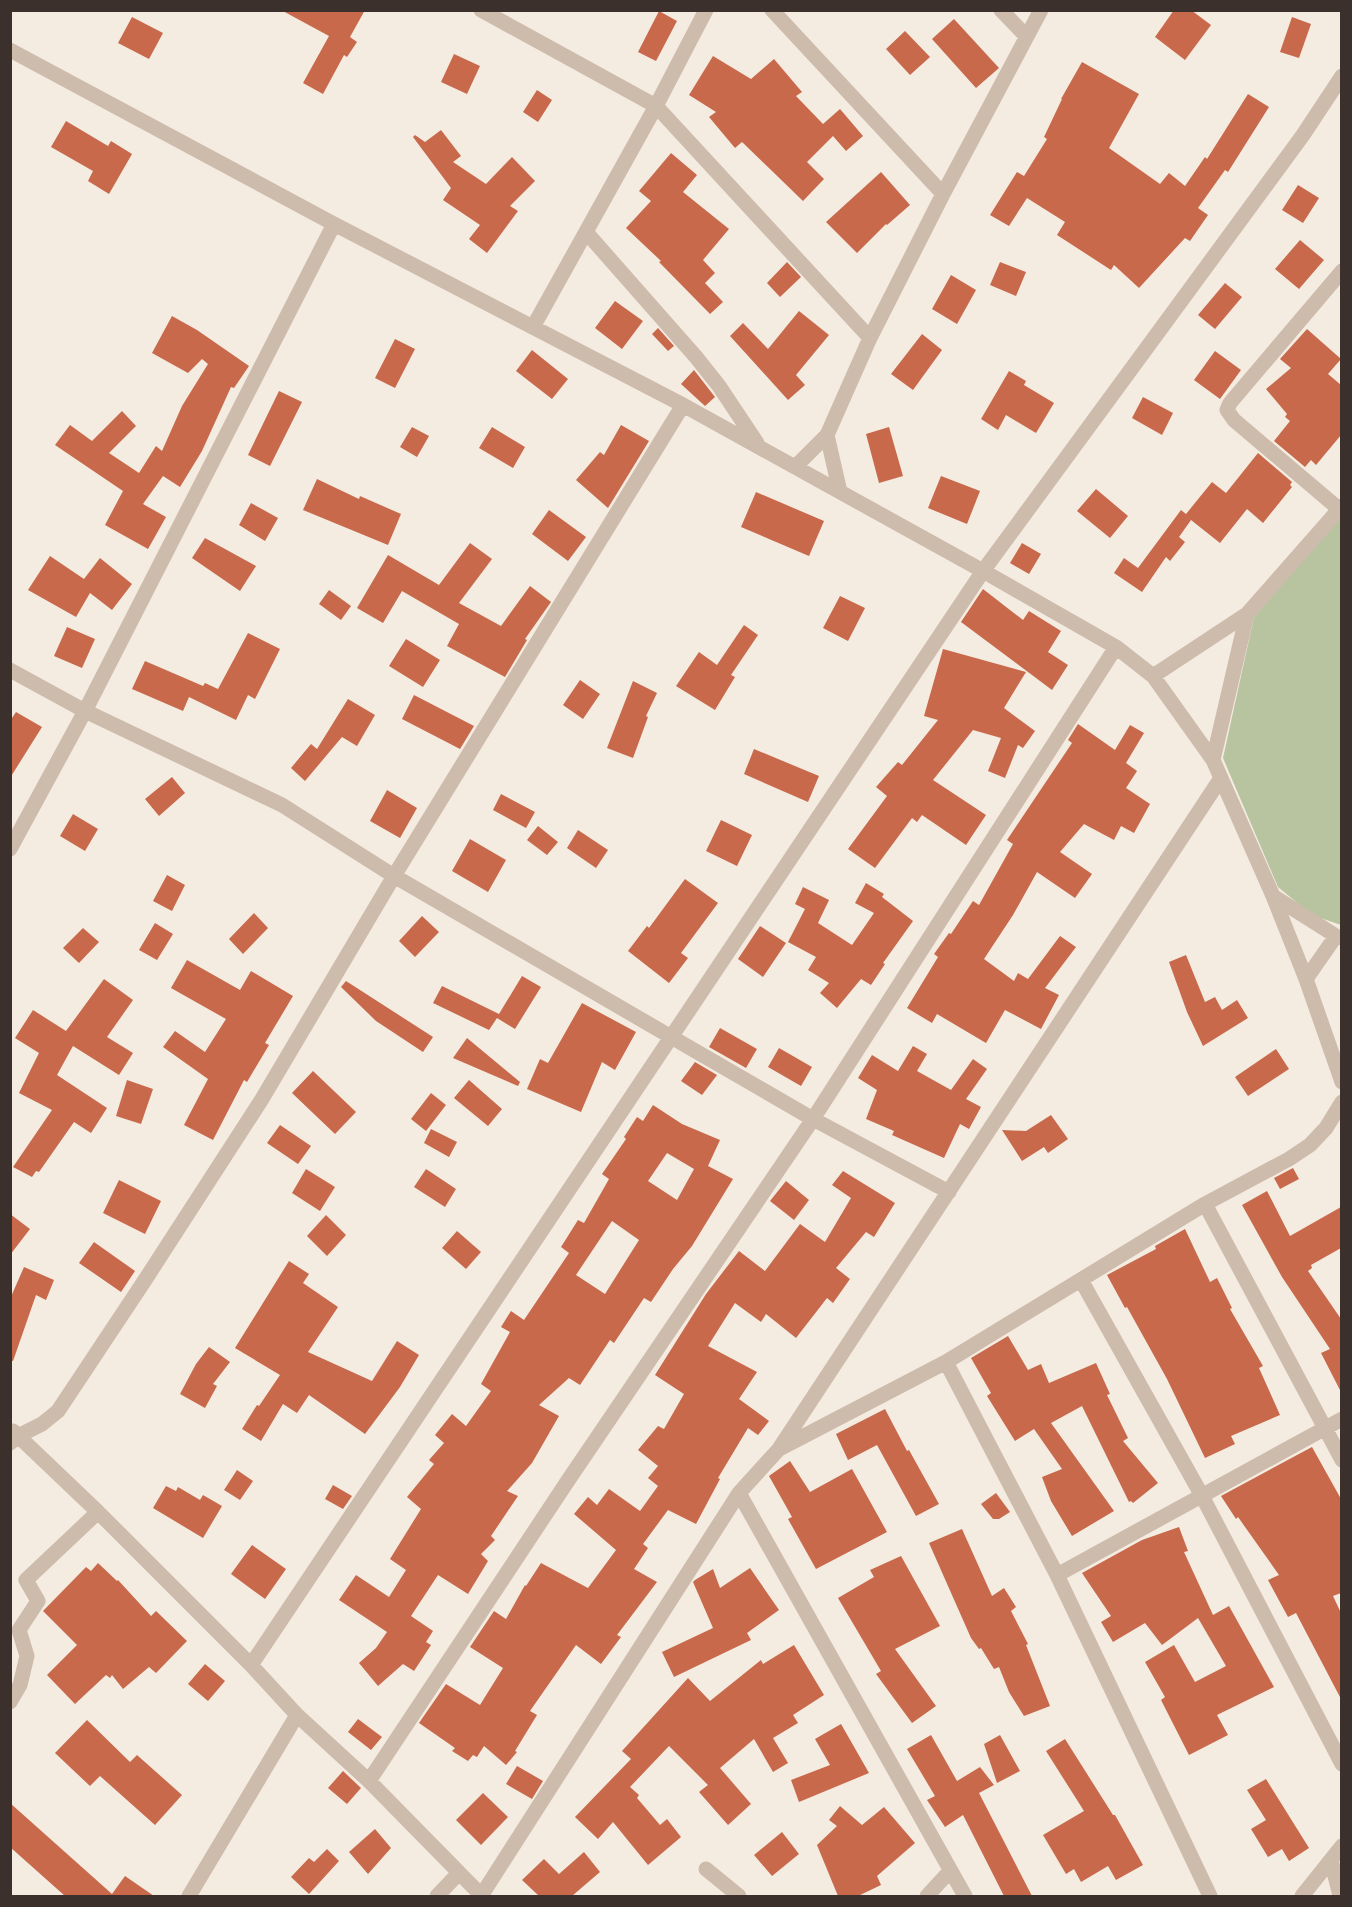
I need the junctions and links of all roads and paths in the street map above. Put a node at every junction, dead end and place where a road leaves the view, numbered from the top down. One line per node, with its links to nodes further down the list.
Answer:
1 (481, 10): 9 (street)
2 (706, 10): 9 (street)
3 (772, 10): 10 (street)
4 (1001, 10): 6 (street)
5 (1041, 10): 6 (street)
6 (1026, 36): 10 (street)
7 (10, 50): 11 (street)
8 (1341, 76): 22 (street)
9 (656, 106): 12 (street); 15 (street)
10 (943, 194): 15 (street)
11 (334, 224): 14 (street); 27 (street)
12 (586, 232): 14 (street); 18 (street)
13 (1341, 271): 21 (street)
14 (533, 327): 16 (street)
15 (870, 338): 17 (street)
16 (683, 405): 18 (street); 31 (street)
17 (827, 435): 19 (street); 20 (street)
18 (759, 447): 19 (street)
19 (795, 467): 20 (street)
20 (840, 492): 22 (street)
21 (1340, 507): 23 (street)
22 (983, 571): 24 (street); 35 (street)
23 (1247, 614): 26 (street); 28 (street)
24 (1116, 647): 26 (street); 38 (street)
25 (10, 670): 27 (street)
26 (1153, 676): 28 (street)
27 (85, 711): 30 (street); 31 (street)
28 (1213, 759): 29 (street)
29 (1221, 778): 32 (street); 39 (street)
30 (10, 849)
31 (394, 876): 35 (street); 45 (street)
32 (1273, 896): 33 (street); 34 (street)
33 (1339, 937): 34 (street)
34 (1306, 980): 36 (street)
35 (672, 1038): 38 (street); 52 (street)
36 (1341, 1082)
37 (1341, 1102): 40 (street)
38 (813, 1119): 39 (street); 56 (street)
39 (949, 1192): 46 (street)
40 (1205, 1204): 41 (street); 44 (street)
41 (1081, 1280): 42 (street); 49 (street)
42 (946, 1362): 46 (street); 51 (street)
43 (1341, 1419): 44 (street)
44 (1324, 1428): 47 (street); 49 (street)
45 (13, 1436): 50 (street)
46 (779, 1449): 48 (street)
47 (1341, 1460)
48 (740, 1493): 60 (street); 64 (street)
49 (1201, 1494): 51 (street); 55 (street)
50 (98, 1512): 52 (street); 53 (street)
51 (1057, 1575): 68 (street)
52 (251, 1665): 54 (street)
53 (10, 1702)
54 (297, 1715): 56 (street); 62 (street)
55 (1341, 1764)
56 (369, 1781): 61 (street)
57 (1341, 1846): 58 (street)
58 (1331, 1860): 69 (street); 70 (street)
59 (706, 1869): 65 (street)
60 (950, 1871): 66 (street); 67 (street)
61 (459, 1873): 63 (street); 64 (street)
62 (189, 1896)
63 (437, 1896)
64 (482, 1896)
65 (739, 1896)
66 (927, 1896)
67 (965, 1896)
68 (1210, 1896)
69 (1302, 1896)
70 (1340, 1896)

